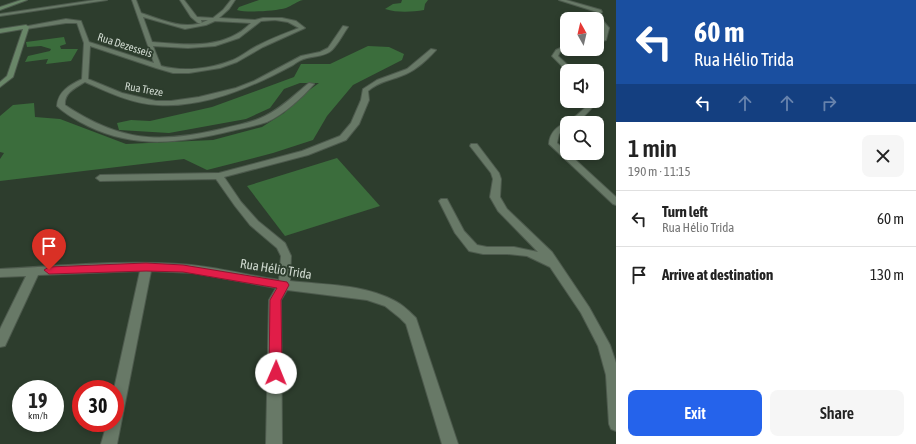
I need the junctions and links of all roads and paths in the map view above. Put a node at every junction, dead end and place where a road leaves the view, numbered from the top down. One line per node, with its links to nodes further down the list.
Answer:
1 (12, 0): 8 (street)
2 (25, 0): 10 (street)
3 (105, 0): 12 (street)
4 (134, 0): 13 (street)
5 (190, 0): 9 (street)
6 (233, 0): 15 (street)
7 (561, 0): 11 (street)
8 (6, 1)
9 (183, 1): 14 (street)
10 (0, 9)
11 (600, 12)
12 (0, 16)
13 (139, 16): 17 (street); 24 (street)
14 (196, 18): 15 (street); 17 (street)
15 (215, 18): 16 (street); 17 (street)
16 (256, 22): 24 (street); 28 (street, Rua Dezesseis)
17 (205, 25)
18 (604, 26): 22 (street)
19 (26, 27): 21 (street); 23 (street); 31 (street)
20 (345, 27): 29 (street, Rua Treze)
21 (0, 31)
22 (604, 39)
23 (86, 43): 28 (street, Rua Dezesseis); 29 (street)
24 (149, 44): 28 (street)
25 (433, 50): 38 (street)
26 (560, 50): 27 (street)
27 (564, 64)
28 (158, 66)
29 (85, 80): 30 (street)
30 (311, 84)
31 (0, 85)
32 (588, 108): 33 (street)
33 (581, 116)
34 (560, 128): 36 (street)
35 (474, 146): 42 (street)
36 (560, 150)
37 (570, 160): 41 (street)
38 (220, 176): 39 (street); 46 (street)
39 (100, 178)
40 (444, 201): 42 (street)
41 (616, 202)
42 (556, 266): 49 (street)
43 (146, 267): 44 (street, Rua Hélio Trida); 46 (street, Rua Hélio Trida); 48 (street)
44 (34, 271): 45 (street, Rua Hélio Trida); 47 (street)
45 (0, 273)
46 (284, 285): 52 (street); 53 (street, Rua Hélio Trida)
47 (0, 342)
48 (123, 380)
49 (616, 424)
50 (112, 432): 51 (street)
51 (109, 444)
52 (274, 444)
53 (450, 444)

